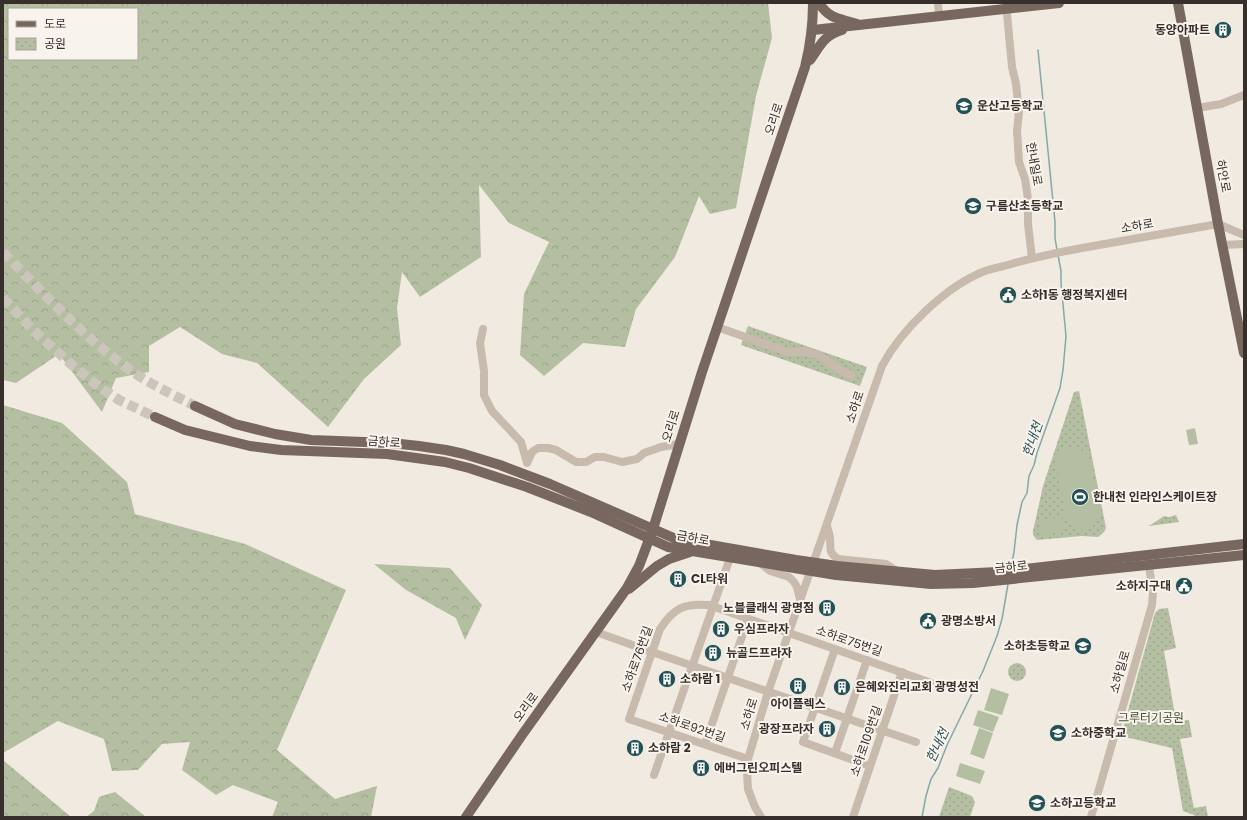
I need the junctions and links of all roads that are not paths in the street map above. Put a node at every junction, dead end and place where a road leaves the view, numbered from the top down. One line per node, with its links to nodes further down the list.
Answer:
1 (813, 3): 11 (main road, 오리로)
2 (819, 3): 9 (main road)
3 (938, 3): 8 (street)
4 (1059, 3): 7 (main road)
5 (1178, 3): 10 (main road, 하안로)
6 (1186, 3): 10 (main road)
7 (1006, 6): 8 (main road); 19 (street, 한내일로)
8 (939, 16): 9 (main road)
9 (861, 25): 11 (main road); 12 (main road)
10 (1182, 25): 14 (main road, 하안로)
11 (812, 30): 12 (main road, 오리로)
12 (805, 66): 20 (main road, 오리로)
13 (1244, 95): 14 (street)
14 (1197, 108): 15 (main road, 하안로)
15 (1218, 224): 16 (street); 18 (main road, 하안로); 19 (street, 소하로)
16 (1244, 235)
17 (1244, 244): 18 (street)
18 (1223, 245): 22 (main road, 하안로)
19 (1032, 258): 29 (street, 소하로)
20 (717, 327): 23 (street); 26 (main road, 오리로)
21 (483, 329): 27 (street)
22 (1244, 353)
23 (851, 375)
24 (195, 406): 28 (main road, 금하로)
25 (155, 417): 31 (main road, 금하로)
26 (679, 444): 27 (street); 30 (main road, 오리로)
27 (527, 463): 28 (street)
28 (528, 476): 30 (main road, 금하로)
29 (827, 524): 38 (street, 소하로); 39 (street)
30 (653, 529): 31 (main road, 오리로); 38 (main road, 금하로)
31 (650, 539): 33 (main road, 금하로); 41 (main road, 오리로)
32 (1244, 544): 36 (main road, 금하로)
33 (691, 551): 35 (main road, 금하로); 41 (main road)
34 (1244, 554): 36 (main road, 금하로)
35 (730, 558): 37 (main road, 금하로); 43 (street)
36 (1148, 560): 40 (main road, 금하로); 66 (street, 소하일로)
37 (760, 563): 38 (main road, 금하로); 42 (street)
38 (812, 567): 39 (main road, 금하로); 40 (main road, 금하로); 42 (street, 소하로)
39 (899, 572): 40 (main road, 금하로)
40 (996, 577)
41 (623, 594): 45 (main road, 오리로)
42 (800, 599): 46 (street, 소하로)
43 (713, 606): 44 (street, 소하로76번길); 48 (street, 소하로76번길); 50 (street)
44 (748, 619): 46 (street, 소하로76번길); 52 (street)
45 (596, 632): 48 (street); 67 (main road, 오리로)
46 (788, 633): 47 (street, 소하로75번길); 54 (street, 소하로)
47 (835, 649): 49 (street, 소하로75번길); 55 (street)
48 (652, 652): 50 (street); 56 (street, 소하로76번길)
49 (867, 660): 51 (street, 소하로75번길); 57 (street)
50 (692, 666): 52 (street); 59 (street)
51 (902, 672): 53 (street, 소하로75번길); 58 (street, 소하로109번길)
52 (728, 678): 54 (street); 61 (street)
53 (944, 686)
54 (768, 692): 55 (street); 63 (street, 소하로)
55 (815, 708): 57 (street); 62 (street)
56 (629, 719): 59 (street, 소하로92번길)
57 (847, 719): 58 (street); 62 (street)
58 (882, 731): 60 (street); 64 (street, 소하로109번길)
59 (669, 732): 61 (street, 소하로92번길); 65 (street)
60 (916, 742)
61 (705, 744): 63 (street, 소하로92번길)
62 (835, 753): 64 (street)
63 (748, 759): 68 (street, 소하로)
64 (870, 766): 69 (street, 소하로109번길)
65 (654, 775)
66 (1094, 816)
67 (466, 817)
68 (761, 817)
69 (853, 817)

